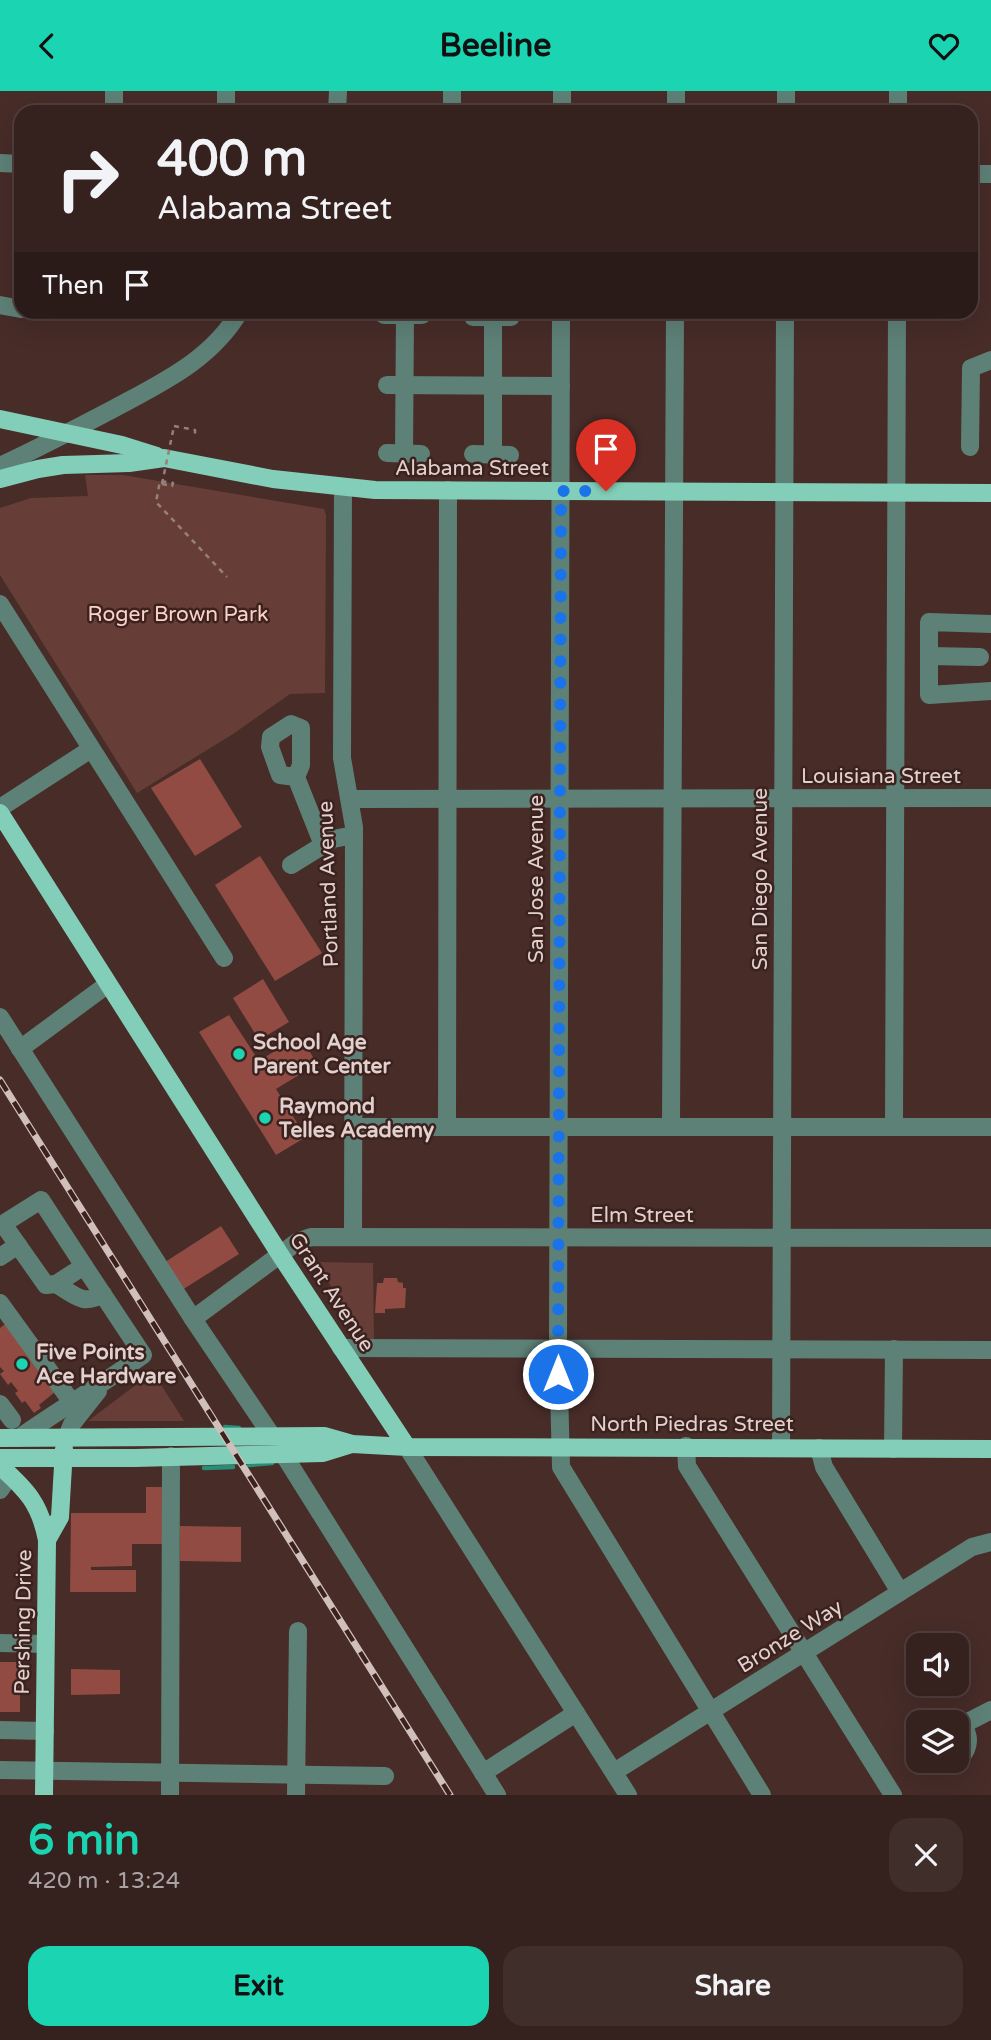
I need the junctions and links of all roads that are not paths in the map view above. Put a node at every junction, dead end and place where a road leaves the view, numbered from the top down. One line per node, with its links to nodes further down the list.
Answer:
1 (234, 319): 13 (street)
2 (412, 319): 9 (street)
3 (502, 319): 10 (street)
4 (561, 319): 11 (street, San Jose Avenue)
5 (675, 319): 23 (street)
6 (785, 319): 24 (street, San Diego Avenue)
7 (897, 319): 25 (street)
8 (991, 360): 14 (street)
9 (396, 385): 10 (street); 15 (street)
10 (493, 386): 11 (street); 16 (street)
11 (561, 386): 22 (street, San Jose Avenue)
12 (0, 419): 13 (main road)
13 (66, 434): 17 (main road); 18 (street)
14 (970, 447)
15 (404, 454)
16 (473, 454)
17 (164, 458): 19 (main road, Alabama Street); 20 (main road, Alabama Street)
18 (0, 466)
19 (0, 479)
20 (343, 488): 21 (main road, Alabama Street); 36 (street, Portland Avenue)
21 (448, 491): 22 (main road, Alabama Street); 37 (street)
22 (561, 491): 23 (main road, Alabama Street); 38 (street, San Jose Avenue)
23 (674, 491): 24 (main road, Alabama Street); 39 (street)
24 (785, 492): 25 (main road, Alabama Street); 40 (street, San Diego Avenue)
25 (896, 492): 26 (main road, Alabama Street); 34 (street)
26 (991, 493)
27 (0, 604): 32 (street)
28 (991, 624): 29 (street)
29 (930, 656): 30 (street); 31 (street)
30 (980, 657)
31 (991, 691)
32 (91, 749): 41 (street); 45 (street)
33 (296, 777): 43 (street)
34 (895, 798): 35 (street, Louisiana Street); 40 (street, Louisiana Street); 53 (street)
35 (991, 798)
36 (351, 799): 37 (street, Louisiana Street); 42 (street, Portland Avenue)
37 (447, 799): 38 (street, Louisiana Street); 49 (street)
38 (559, 799): 39 (street, Louisiana Street); 50 (street, San Jose Avenue)
39 (673, 799): 40 (street, Louisiana Street); 51 (street)
40 (783, 799): 52 (street, San Diego Avenue)
41 (0, 810): 46 (main road, Grant Avenue)
42 (354, 835): 43 (street); 54 (street, Portland Avenue)
43 (323, 845): 44 (street)
44 (291, 865)
45 (224, 958)
46 (108, 983): 48 (street); 61 (main road, Grant Avenue)
47 (0, 1017): 48 (street)
48 (20, 1049): 67 (street)
49 (447, 1126): 50 (street); 54 (street)
50 (559, 1126): 51 (street); 57 (street, San Jose Avenue)
51 (671, 1126): 52 (street)
52 (782, 1126): 53 (street); 58 (street, San Diego Avenue)
53 (894, 1126): 55 (street)
54 (353, 1127): 56 (street, Portland Avenue)
55 (991, 1127)
56 (353, 1237): 57 (street, Elm Street); 61 (street, Elm Street)
57 (559, 1237): 58 (street, Elm Street); 69 (street, San Jose Avenue)
58 (781, 1238): 59 (street, Elm Street); 70 (street, San Diego Avenue)
59 (991, 1238)
60 (18, 1245): 62 (street); 63 (street); 64 (street)
61 (281, 1256): 67 (street, Elm Street); 68 (main road, Grant Avenue)
62 (0, 1257)
63 (84, 1266): 64 (street); 65 (street)
64 (56, 1284): 65 (street)
65 (103, 1294): 73 (street)
66 (0, 1303): 74 (street)
67 (193, 1319): 77 (street)
68 (341, 1348): 69 (street); 83 (main road, Grant Avenue)
69 (558, 1348): 70 (street); 84 (street, San Jose Avenue)
70 (781, 1349): 71 (street); 85 (street, San Diego Avenue)
71 (894, 1349): 72 (street); 87 (street)
72 (991, 1350)
73 (107, 1381): 74 (street); 80 (street)
74 (71, 1401): 79 (street)
75 (0, 1404): 76 (street)
76 (12, 1420)
77 (272, 1436): 80 (main road, North Piedras Street); 81 (main road, North Piedras Street)
78 (0, 1438): 79 (main road, North Piedras Street)
79 (19, 1438): 80 (main road, North Piedras Street)
80 (66, 1439): 92 (main road)
81 (352, 1444): 83 (main road, North Piedras Street); 89 (main road, North Piedras Street)
82 (686, 1446): 84 (main road, North Piedras Street); 85 (main road, North Piedras Street); 100 (street)
83 (407, 1447): 84 (main road, North Piedras Street); 103 (street, Grant Avenue)
84 (559, 1447): 102 (street, San Jose Avenue)
85 (781, 1447): 86 (main road, North Piedras Street)
86 (819, 1448): 87 (main road, North Piedras Street); 96 (street)
87 (893, 1449): 88 (main road, North Piedras Street)
88 (991, 1449)
89 (282, 1453): 90 (main road, North Piedras Street); 111 (street)
90 (172, 1457): 92 (main road, North Piedras Street); 110 (street)
91 (0, 1458): 92 (main road, North Piedras Street)
92 (63, 1459): 94 (main road)
93 (3, 1477): 94 (main road, Pershing Drive)
94 (47, 1540): 99 (main road, Pershing Drive)
95 (991, 1542): 96 (street, Bronze Way)
96 (900, 1592): 100 (street, Bronze Way)
97 (298, 1631): 112 (street)
98 (0, 1643): 99 (street)
99 (46, 1644): 106 (main road, Pershing Drive)
100 (804, 1654): 102 (street, Bronze Way); 120 (street)
101 (991, 1710): 104 (street)
102 (711, 1712): 109 (street, Bronze Way); 119 (street, San Jose Avenue)
103 (576, 1713): 109 (street, Grant Avenue); 111 (street)
104 (969, 1721)
105 (0, 1730): 106 (street)
106 (44, 1731): 108 (main road, Pershing Drive)
107 (0, 1770): 108 (street)
108 (44, 1771): 110 (street); 114 (main road, Pershing Drive)
109 (614, 1772): 118 (street, Grant Avenue)
110 (170, 1773): 112 (street); 115 (street)
111 (483, 1773): 117 (street)
112 (296, 1775): 113 (street); 116 (street)
113 (385, 1776)
114 (44, 1795)
115 (170, 1795)
116 (296, 1795)
117 (497, 1795)
118 (628, 1795)
119 (762, 1795)
120 (893, 1795)

